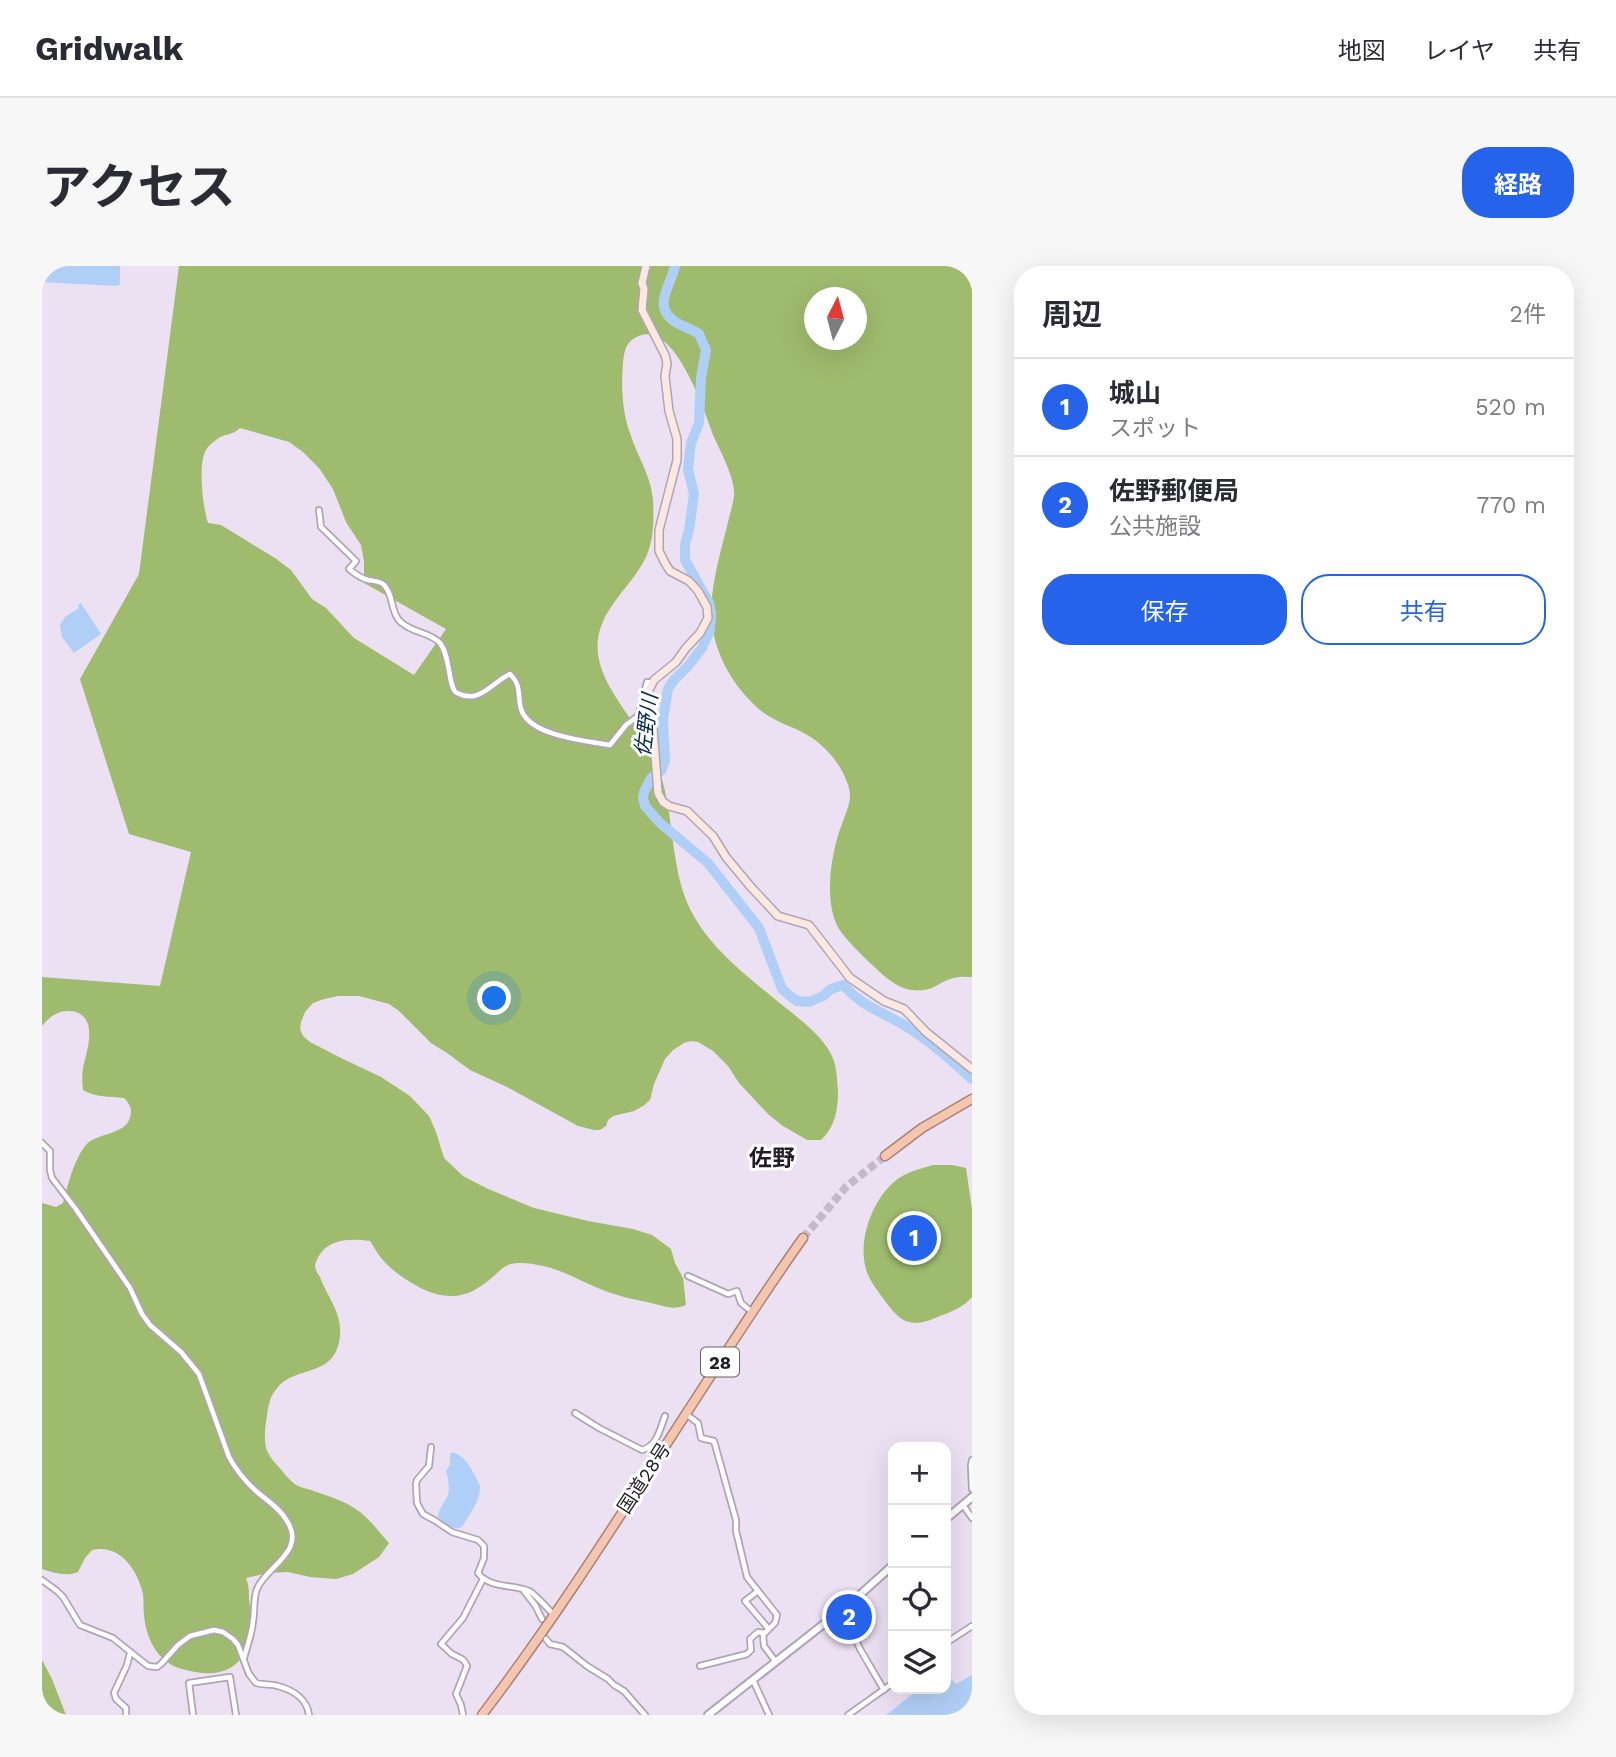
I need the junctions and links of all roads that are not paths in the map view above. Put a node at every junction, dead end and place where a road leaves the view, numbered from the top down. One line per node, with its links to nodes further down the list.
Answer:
1 (646, 266): 3 (main road)
2 (319, 510): 3 (street)
3 (652, 683): 4 (main road)
4 (972, 1069)
5 (972, 1099): 7 (highway)
6 (42, 1143): 35 (street)
7 (885, 1156)
8 (803, 1238): 10 (highway, 国道28号 / 28)
9 (688, 1276): 10 (street)
10 (752, 1312): 12 (highway, 国道28号 / 28)
11 (575, 1413): 13 (street)
12 (685, 1414): 25 (street); 26 (highway, 国道28号 / 28)
13 (665, 1416)
14 (431, 1447): 22 (street)
15 (972, 1460): 16 (street)
16 (972, 1489)
17 (972, 1497): 18 (street)
18 (963, 1505): 19 (street); 20 (street)
19 (951, 1515)
20 (972, 1518)
21 (890, 1568): 27 (street)
22 (483, 1579): 24 (street); 45 (street)
23 (42, 1580): 34 (street)
24 (523, 1590): 26 (street); 28 (street)
25 (758, 1591): 30 (street); 30 (street)
26 (554, 1614): 46 (highway, 国道28号 / 28)
27 (833, 1617): 36 (street); 40 (street)
28 (542, 1619)
29 (972, 1626): 33 (street)
30 (768, 1628): 31 (street)
31 (764, 1633): 36 (street); 37 (street)
32 (546, 1639): 47 (street)
33 (951, 1640)
34 (130, 1653): 35 (street); 41 (street)
35 (244, 1658): 44 (street)
36 (776, 1662): 38 (street)
37 (700, 1666)
38 (753, 1680): 48 (street); 49 (street)
39 (888, 1687): 40 (street)
40 (884, 1690): 50 (street)
41 (126, 1715)
42 (193, 1715): 43 (street)
43 (236, 1715)
44 (309, 1715)
45 (463, 1715)
46 (482, 1715)
47 (645, 1715)
48 (708, 1715)
49 (769, 1715)
50 (849, 1715)

